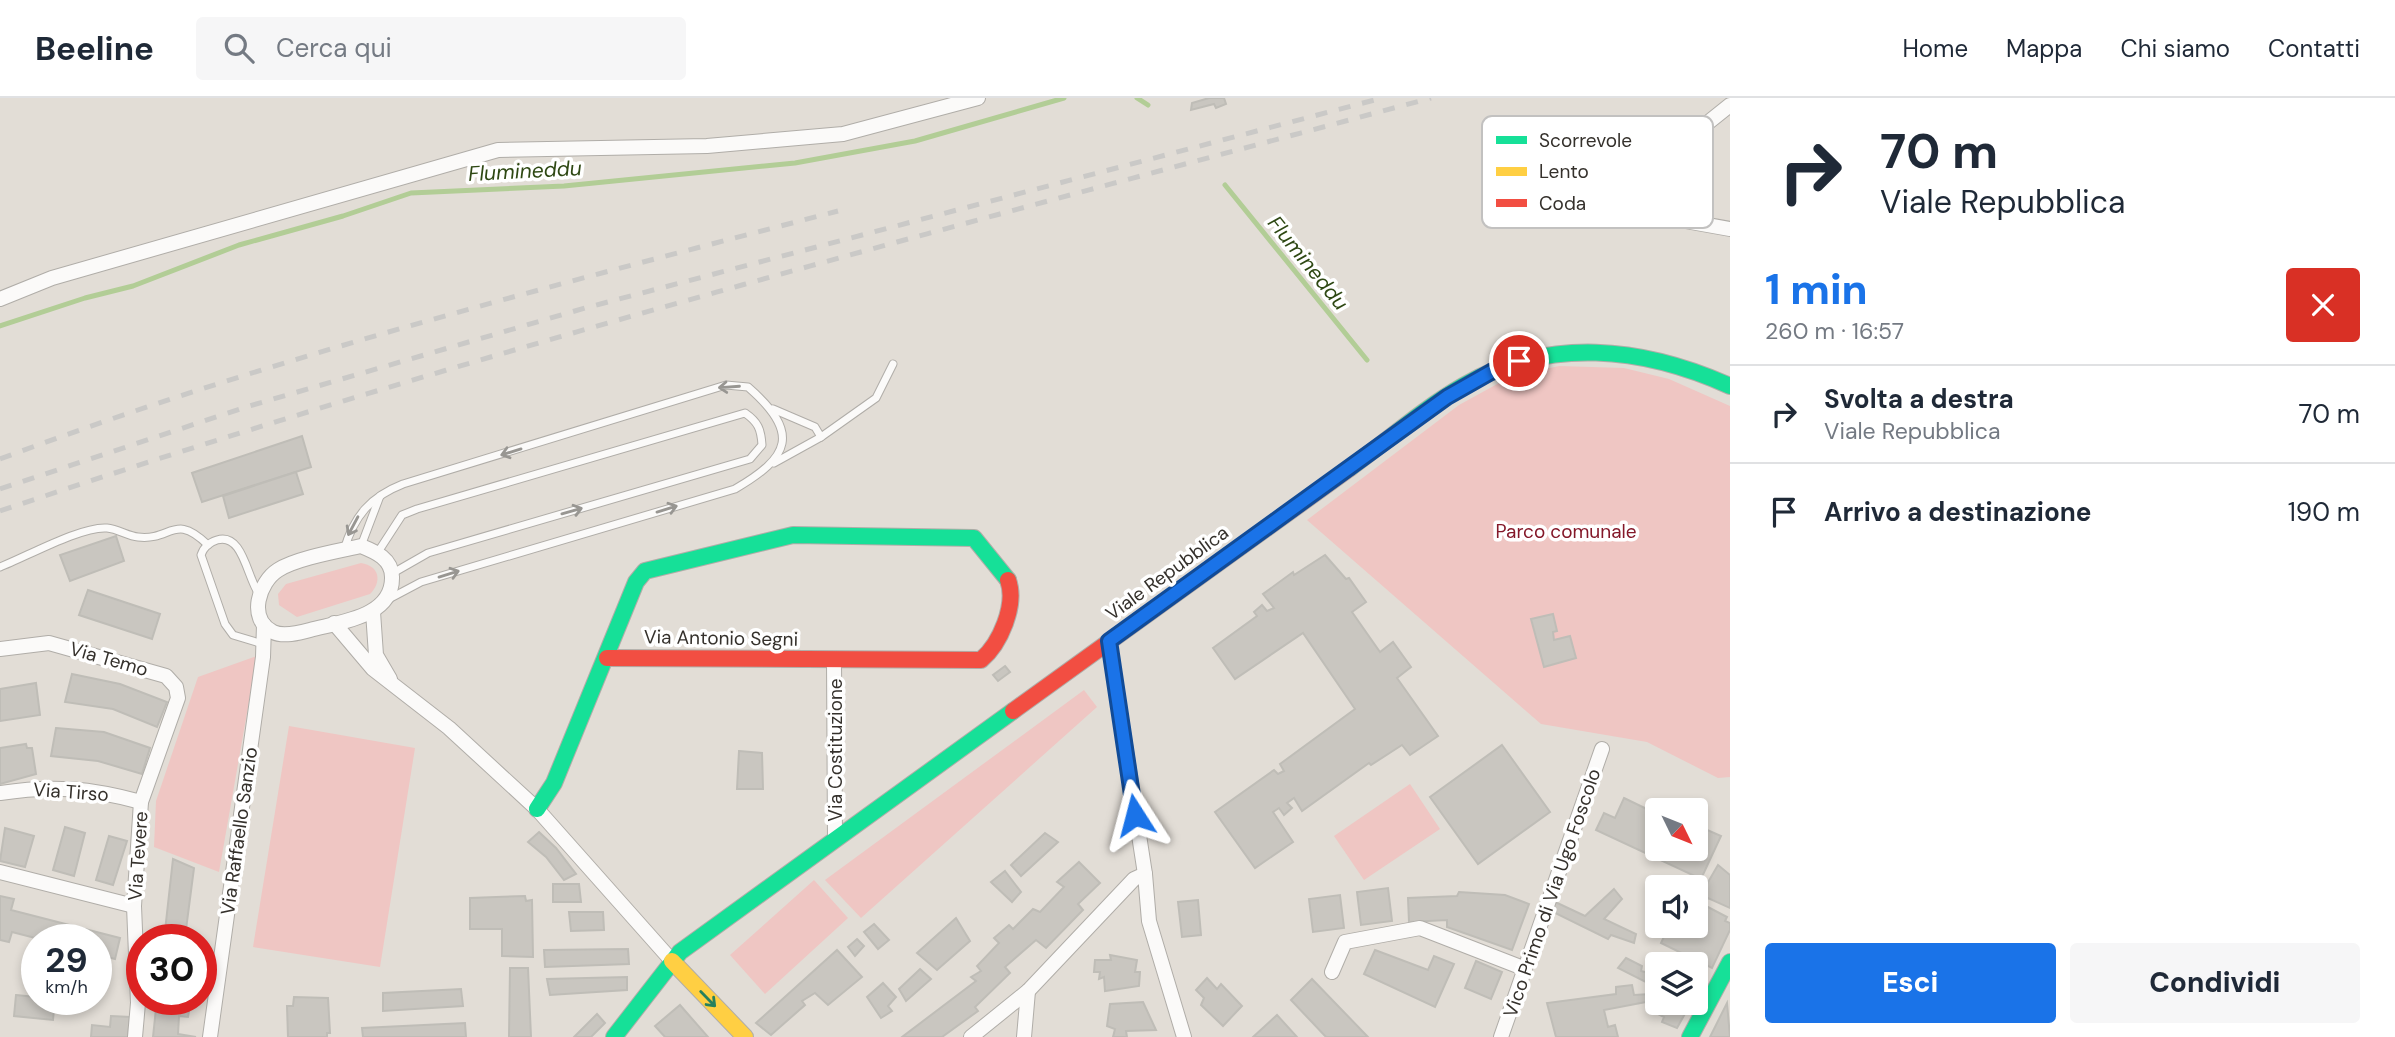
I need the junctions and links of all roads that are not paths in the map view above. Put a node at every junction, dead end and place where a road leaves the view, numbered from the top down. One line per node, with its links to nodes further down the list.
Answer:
1 (978, 98): 4 (street)
2 (1730, 105): 3 (street)
3 (1713, 119)
4 (0, 299)
5 (892, 364): 8 (lane)
6 (1730, 386): 22 (main road, Viale Repubblica)
7 (770, 408): 8 (lane); 9 (lane); 10 (lane, one-way to 10)
8 (821, 437): 9 (lane)
9 (774, 464): 18 (lane, one-way to 9)
10 (382, 492): 12 (lane); 13 (lane, one-way to 13)
11 (208, 545): 15 (lane); 17 (lane); 23 (lane)
12 (361, 546): 13 (street); 14 (street)
13 (344, 550): 17 (street)
14 (378, 552): 16 (street); 16 (lane, one-way to 14)
15 (0, 567)
16 (393, 573): 18 (street)
17 (259, 594): 21 (street, Via Raffaello Sanzio)
18 (386, 600): 19 (street)
19 (373, 611): 20 (street); 27 (street)
20 (334, 623): 21 (street); 27 (street)
21 (264, 625): 23 (street, Via Raffaello Sanzio)
22 (1109, 641): 32 (main road, Viale Repubblica); 34 (street)
23 (263, 645): 42 (street, Via Raffaello Sanzio)
24 (0, 649): 30 (street, Via Temo)
25 (607, 658): 26 (main road, Via Antonio Segni); 26 (main road, Via Antonio Segni); 31 (main road)
26 (834, 660): 32 (street, Via Costituzione)
27 (395, 686): 31 (street)
28 (1602, 749): 38 (street, Vico Primo di Via Ugo Foscolo)
29 (0, 793): 30 (street, Via Tirso)
30 (141, 802): 35 (street, Via Tevere)
31 (537, 810): 36 (street)
32 (835, 839): 36 (main road, Viale Repubblica)
33 (0, 872): 35 (street)
34 (1145, 874): 40 (street); 47 (street)
35 (134, 906): 41 (street, Via Tevere)
36 (672, 961): 43 (main road, Viale Repubblica); 44 (main road, one-way to 44)
37 (1730, 962): 49 (main road)
38 (1523, 968): 39 (street); 48 (street, Vico Primo di Via Ugo Foscolo)
39 (1332, 972)
40 (1028, 991): 45 (street); 46 (street)
41 (135, 1037)
42 (210, 1037)
43 (614, 1037)
44 (745, 1037)
45 (971, 1037)
46 (1024, 1037)
47 (1184, 1037)
48 (1501, 1037)
49 (1690, 1037)

